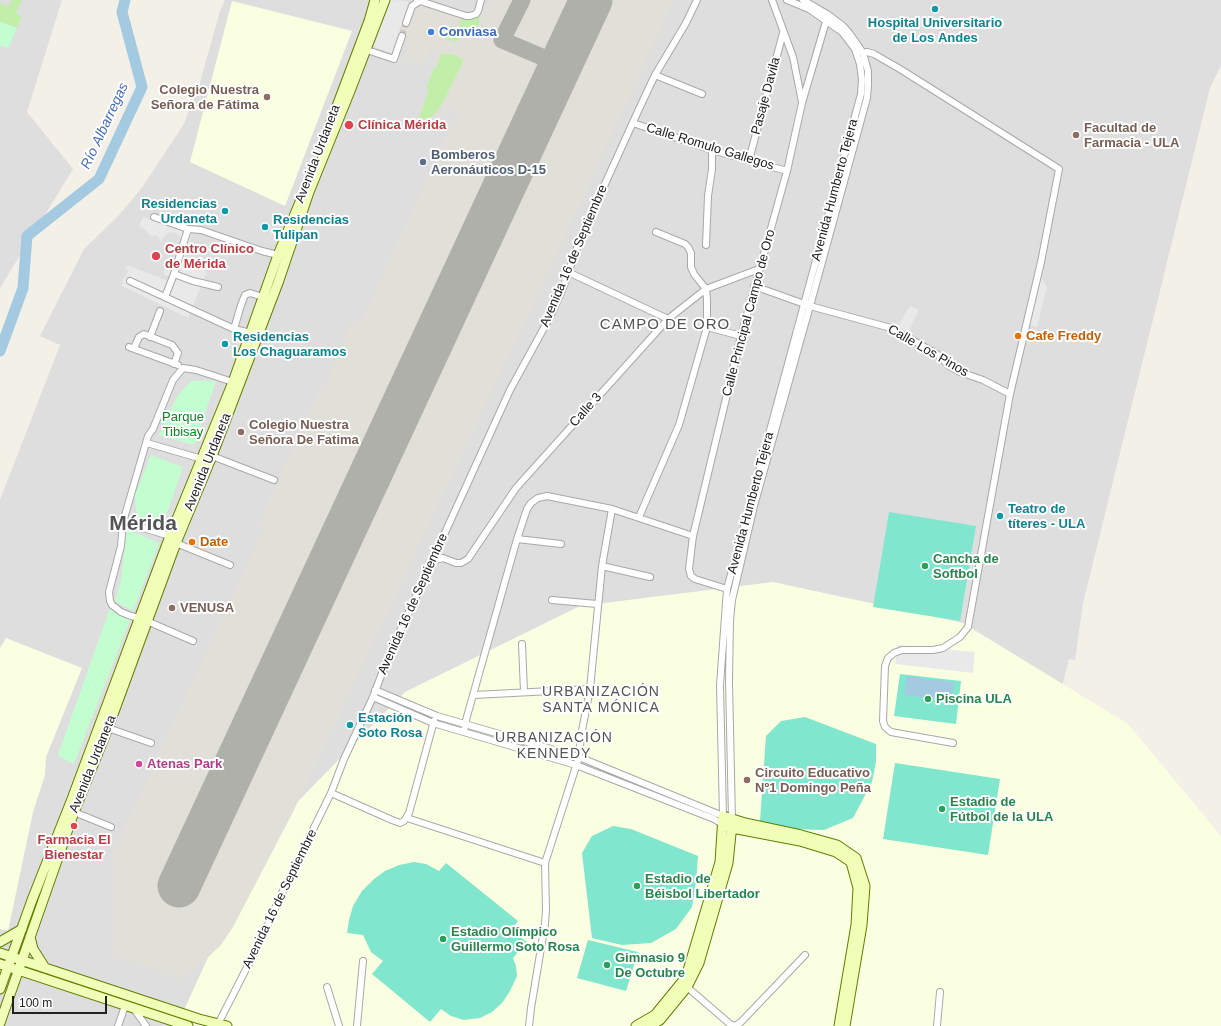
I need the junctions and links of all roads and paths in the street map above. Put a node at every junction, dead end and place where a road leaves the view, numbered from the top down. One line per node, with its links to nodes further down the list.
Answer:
1 (375, 0): 26 (street, Avenida Urdaneta)
2 (385, 0): 13 (street, Avenida Urdaneta)
3 (482, 0): 8 (street)
4 (697, 0): 15 (street, Avenida 16 de Septiembre)
5 (772, 0): 11 (street)
6 (788, 0): 9 (street, Avenida Humberto Tejera)
7 (803, 0): 9 (street, Avenida Humberto Tejera)
8 (418, 1): 10 (street)
9 (827, 17): 14 (street, Avenida Humberto Tejera); 17 (street, Calle Principal Campo de Oro); 36 (street, Avenida Humberto Tejera)
10 (406, 23)
11 (783, 33): 17 (street); 20 (street, Pasaje Davila)
12 (402, 36): 13 (street)
13 (367, 50): 49 (street, Avenida Urdaneta)
14 (863, 54): 36 (street, Avenida Humberto Tejera); 47 (street)
15 (655, 75): 16 (street); 18 (street, Avenida 16 de Septiembre)
16 (702, 94)
17 (802, 104): 21 (street, Calle Principal Campo de Oro)
18 (633, 123): 19 (street, Calle Romulo Gallegos); 28 (street, Avenida 16 de Septiembre)
19 (712, 150): 20 (street, Calle Romulo Gallegos); 25 (street)
20 (749, 160): 21 (street, Calle Romulo Gallegos)
21 (787, 170): 27 (street, Calle Principal Campo de Oro)
22 (154, 218): 23 (street)
23 (188, 229): 26 (street); 29 (street)
24 (656, 232): 33 (street)
25 (706, 245)
26 (278, 255): 35 (street, Avenida Urdaneta)
27 (760, 269): 31 (street, Calle Principal Campo de Oro); 33 (street, Calle 3)
28 (568, 272): 38 (street); 59 (street, Avenida 16 de Septiembre)
29 (174, 274): 32 (street); 34 (street)
30 (130, 282): 34 (street)
31 (754, 286): 36 (street, Calle Los Pinos); 42 (street, Calle Principal Campo de Oro)
32 (218, 287)
33 (706, 289): 38 (street, Calle 3); 39 (street)
34 (165, 297): 40 (street)
35 (263, 297): 40 (street); 41 (street, Avenida Urdaneta)
36 (807, 305): 47 (street, Calle Los Pinos); 63 (street, Avenida Humberto Tejera); 86 (street, Avenida Humberto Tejera)
37 (160, 311): 43 (street)
38 (668, 319): 59 (street, Calle 3)
39 (707, 327): 42 (street); 53 (street)
40 (234, 328): 41 (street)
41 (251, 333): 46 (street, Avenida Urdaneta)
42 (741, 336): 55 (street, Calle Principal Campo de Oro)
43 (150, 337): 44 (street); 44 (street)
44 (174, 364): 45 (street)
45 (183, 368): 46 (street); 48 (street)
46 (233, 382): 50 (street, Avenida Urdaneta)
47 (1010, 394): 79 (street)
48 (147, 443): 50 (street); 54 (street)
49 (212, 456): 51 (street); 56 (street, Avenida Urdaneta)
50 (202, 459): 56 (street, Avenida Urdaneta)
51 (274, 480)
52 (612, 509): 53 (street); 57 (street); 61 (street)
53 (639, 517): 55 (street)
54 (123, 522): 56 (street); 66 (street)
55 (693, 536): 63 (street, Calle Principal Campo de Oro)
56 (173, 539): 60 (street); 66 (street, Avenida Urdaneta)
57 (517, 539): 58 (street); 72 (street)
58 (561, 544)
59 (432, 561): 70 (street, Avenida 16 de Septiembre)
60 (230, 565)
61 (602, 566): 62 (street); 65 (street)
62 (650, 577)
63 (727, 589): 86 (street, Avenida Humberto Tejera)
64 (552, 600): 65 (street)
65 (597, 604): 69 (street)
66 (143, 620): 67 (street); 77 (street, Avenida Urdaneta); 89 (street, Avenida Urdaneta)
67 (193, 641)
68 (522, 644): 71 (street)
69 (590, 689): 71 (street); 81 (street)
70 (375, 690): 73 (street, Avenida 16 de Septiembre); 74 (street)
71 (524, 692): 72 (street)
72 (474, 695): 76 (street)
73 (373, 697): 75 (street); 83 (street, Avenida 16 de Septiembre)
74 (437, 716): 75 (street); 76 (street)
75 (434, 723): 78 (street); 85 (street)
76 (466, 725): 78 (street); 81 (street)
77 (108, 728): 80 (street); 84 (street, Avenida Urdaneta)
78 (464, 732): 82 (street)
79 (953, 742)
80 (151, 743)
81 (579, 757): 82 (street); 86 (street)
82 (576, 765): 86 (street); 88 (street)
83 (331, 793): 85 (street); 107 (street, Avenida 16 de Septiembre)
84 (74, 812): 87 (street); 90 (street, Avenida Urdaneta)
85 (407, 818): 88 (street)
86 (728, 822): 102 (street, Avenida Humberto Tejera); 114 (street, Avenida Humberto Tejera); 116 (street); 117 (street)
87 (111, 827)
88 (545, 862): 113 (street)
89 (22, 929): 91 (street); 94 (street, Avenida Urdaneta)
90 (30, 937): 95 (street, Avenida Urdaneta); 98 (street)
91 (0, 942)
92 (0, 953): 94 (street, Avenida 16 de Septiembre)
93 (805, 955): 102 (street)
94 (12, 957): 95 (street, Avenida 16 de Septiembre); 97 (street, Avenida Urdaneta)
95 (22, 960): 98 (street, Avenida 16 de Septiembre); 99 (street, Avenida Urdaneta)
96 (363, 961): 112 (street)
97 (4, 965): 99 (street); 100 (street, Avenida Urdaneta)
98 (45, 968): 107 (street, Avenida 16 de Septiembre)
99 (23, 971): 104 (street); 106 (street)
100 (0, 984)
101 (327, 987): 111 (street)
102 (687, 987): 115 (street, Avenida Humberto Tejera)
103 (940, 992): 118 (street)
104 (124, 1006): 105 (street); 108 (street)
105 (134, 1009): 109 (street); 110 (street)
106 (0, 1023)
107 (221, 1025)
108 (118, 1026)
109 (146, 1026)
110 (188, 1026)
111 (339, 1026)
112 (357, 1026)
113 (529, 1026)
114 (636, 1026)
115 (650, 1026)
116 (839, 1026)
117 (845, 1026)
118 (937, 1026)

